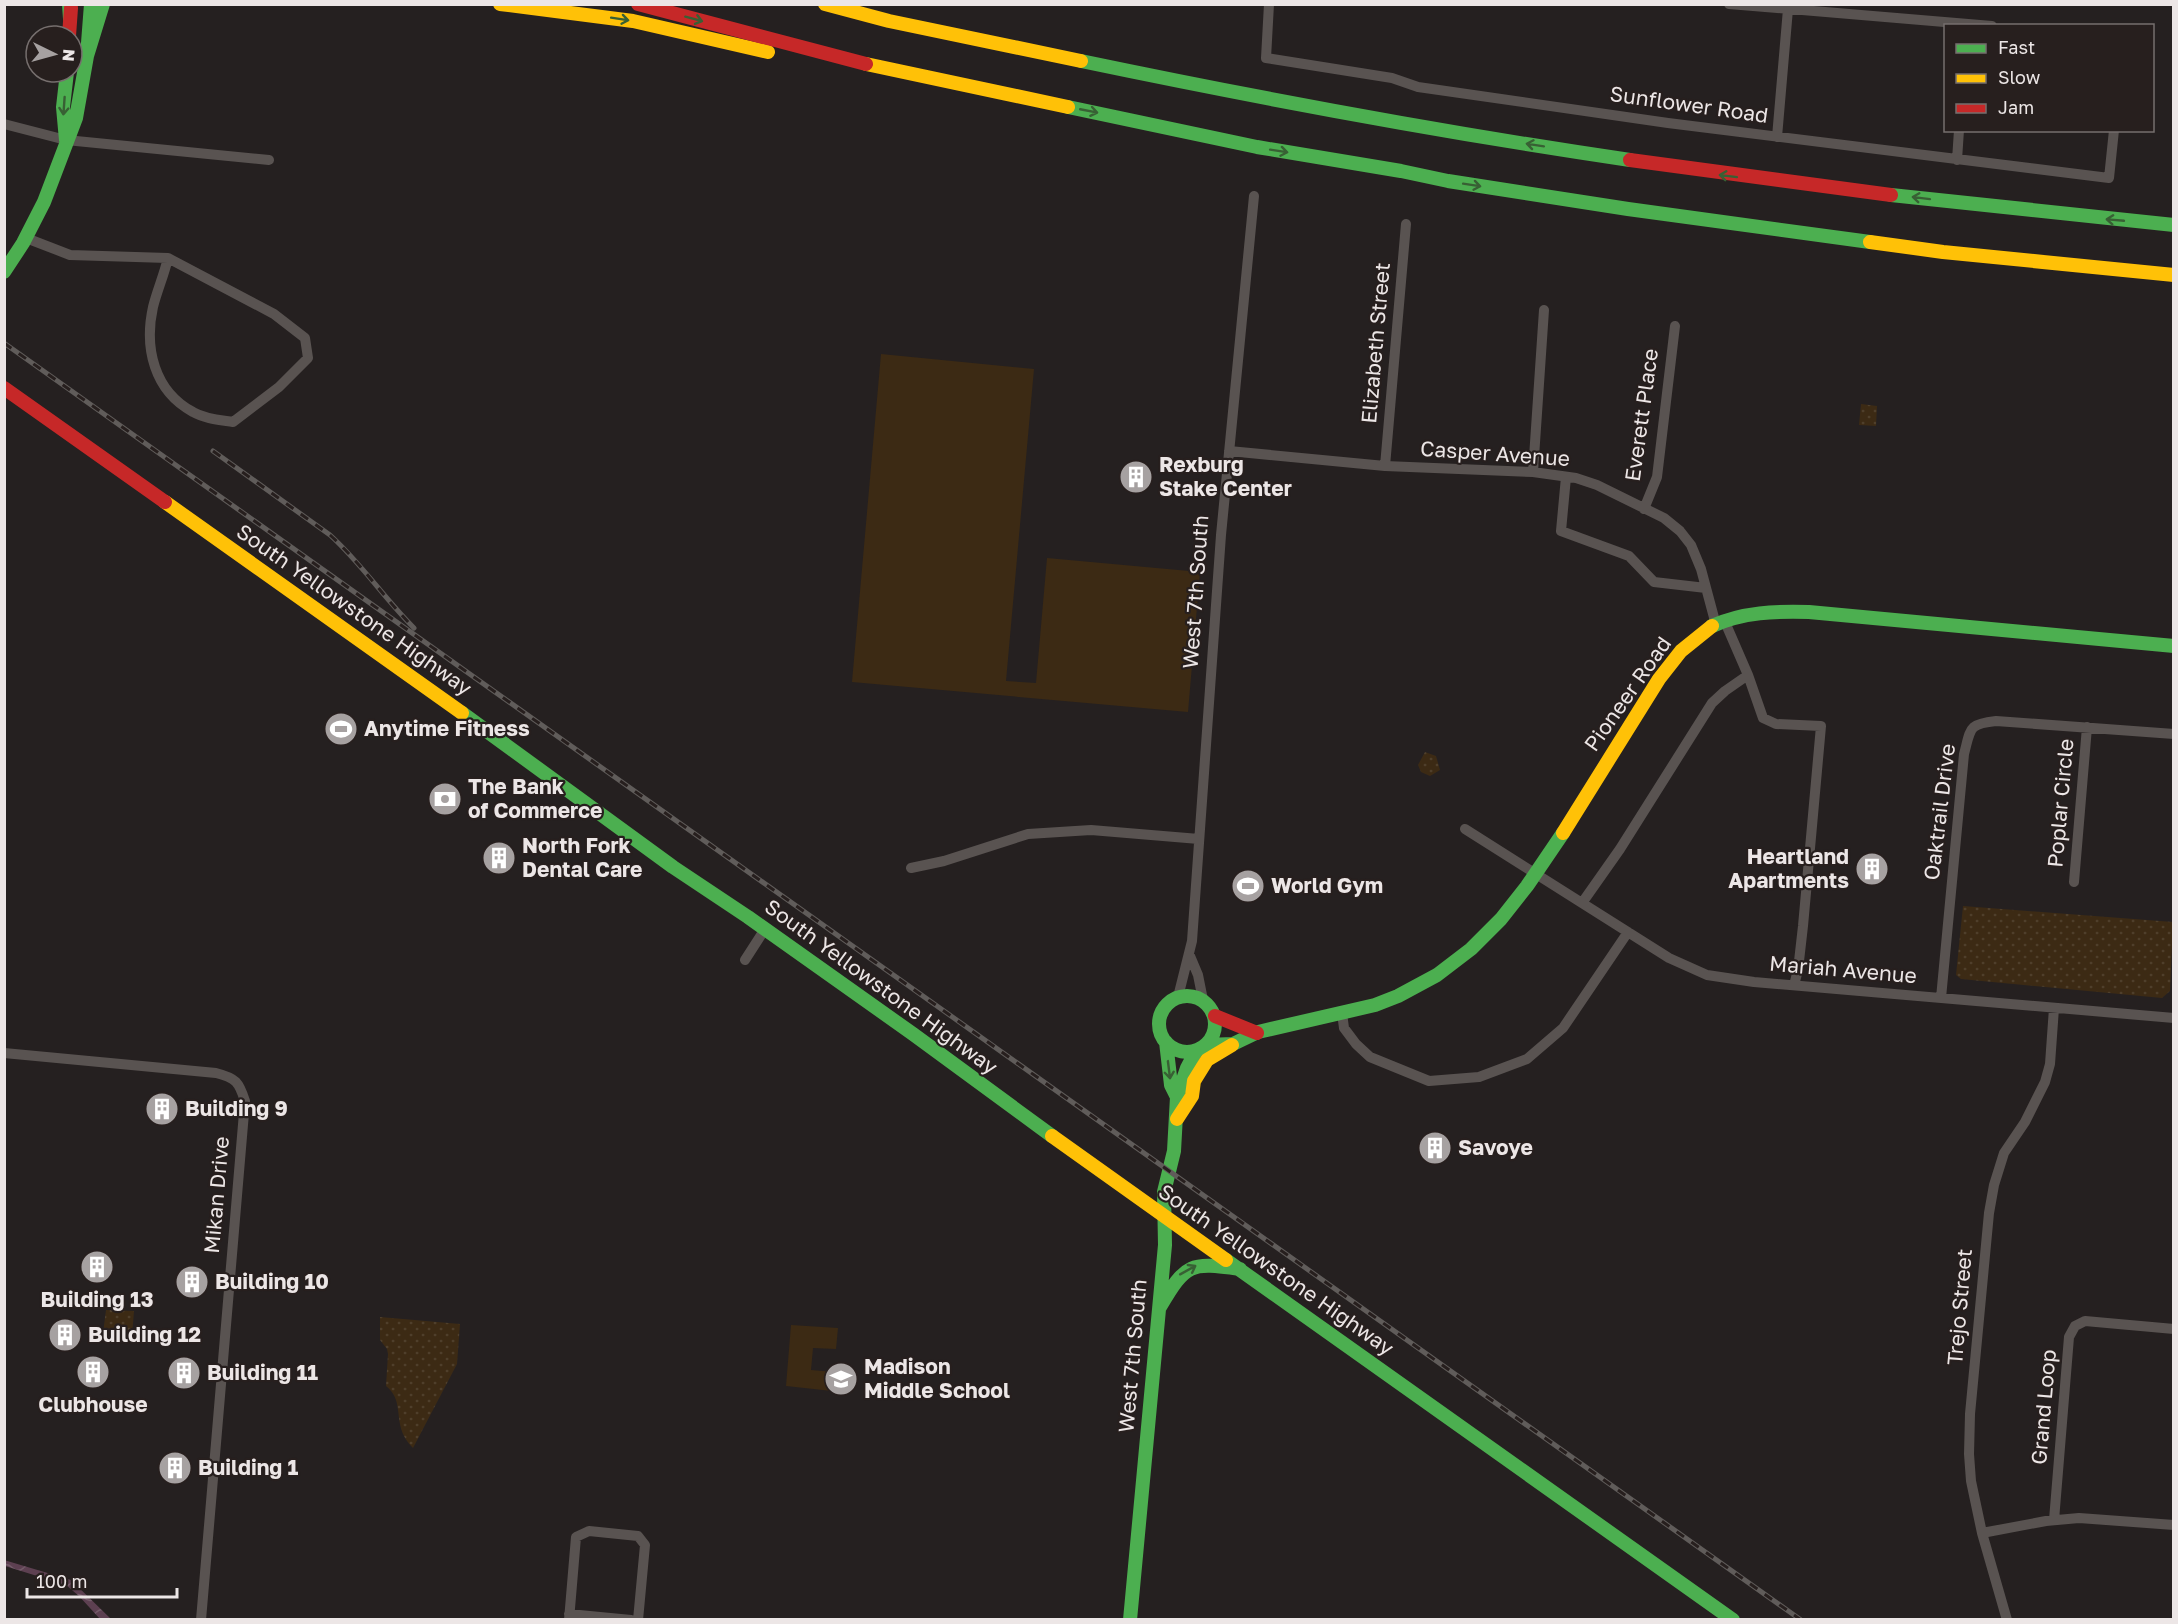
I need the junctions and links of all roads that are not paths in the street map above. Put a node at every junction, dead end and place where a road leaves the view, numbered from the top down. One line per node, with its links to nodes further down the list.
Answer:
1 (91, 4): 14 (main road)
2 (103, 4): 14 (main road)
3 (500, 4): 16 (main road, one-way to 16)
4 (638, 4): 16 (main road, one-way to 16)
5 (825, 4): 11 (main road)
6 (840, 4): 11 (main road)
7 (1269, 4): 20 (street, Sunflower Road)
8 (1729, 4): 10 (street)
9 (70, 9): 12 (main road)
10 (1788, 9): 13 (street); 20 (street)
11 (896, 23): 26 (main road, one-way to 11)
12 (69, 24)
13 (1958, 24)
14 (87, 56): 21 (main road)
15 (66, 84): 21 (main road, one-way to 21)
16 (1054, 105): 30 (main road, one-way to 30)
17 (4, 124): 21 (street)
18 (1959, 132): 23 (street)
19 (2114, 132): 23 (street, Sunflower Road)
20 (1777, 137): 23 (street, Sunflower Road)
21 (66, 140): 22 (street); 27 (main road)
22 (269, 160)
23 (1957, 160)
24 (1254, 196): 34 (street, West 7th South)
25 (1406, 224): 35 (street, Elizabeth Street)
26 (2174, 225)
27 (26, 238): 28 (street); 29 (main road)
28 (168, 258): 28 (street)
29 (4, 272)
30 (2174, 275)
31 (1544, 310): 36 (street)
32 (1675, 326): 38 (street, Everett Place)
33 (4, 388): 51 (main road, South Yellowstone Highway)
34 (1229, 451): 35 (street, Casper Avenue); 46 (street, West 7th South)
35 (1384, 466): 36 (street, Casper Avenue)
36 (1533, 472): 37 (street, Casper Avenue)
37 (1566, 477): 38 (street, Casper Avenue); 39 (street)
38 (1644, 509): 39 (street, Casper Avenue)
39 (1706, 588): 40 (street, Casper Avenue)
40 (1720, 624): 41 (main road, Pioneer Road); 42 (street, Casper Avenue); 48 (main road, Pioneer Road)
41 (2174, 646)
42 (1748, 675): 50 (street); 55 (street, Casper Avenue)
43 (2087, 727): 44 (street, Oaktrail Drive); 49 (street, Poplar Circle); 57 (street, Oaktrail Drive)
44 (2174, 734)
45 (1465, 829): 48 (street, Mariah Avenue)
46 (1199, 839): 47 (street); 53 (street, West 7th South)
47 (911, 868)
48 (1537, 875): 50 (street, Mariah Avenue); 60 (main road, Pioneer Road)
49 (2074, 882)
50 (1582, 903): 52 (street, Mariah Avenue)
51 (765, 929): 54 (street); 70 (main road, South Yellowstone Highway)
52 (1628, 932): 55 (street, Mariah Avenue); 60 (street)
53 (1190, 956): 56 (street, West 7th South); 58 (street, West 7th South)
54 (745, 960)
55 (1794, 985): 57 (street, Mariah Avenue)
56 (1178, 997): 58 (main road); 64 (main road)
57 (1941, 998): 59 (street, Mariah Avenue)
58 (1203, 1000): 61 (main road)
59 (2054, 1008): 62 (street, Mariah Avenue); 76 (street, Trejo Street)
60 (1342, 1013): 63 (main road, Pioneer Road)
61 (1215, 1016): 63 (main road); 66 (main road)
62 (2174, 1018)
63 (1257, 1033): 65 (main road, Pioneer Road)
64 (1166, 1042): 66 (main road); 68 (main road, West 7th South, one-way to 68)
65 (1232, 1044): 66 (main road, Pioneer Road); 69 (main road)
66 (1201, 1048): 68 (main road, West 7th South)
67 (4, 1053): 78 (street, Mikan Drive)
68 (1177, 1097): 69 (main road, West 7th South)
69 (1177, 1119): 70 (main road, West 7th South)
70 (1166, 1217): 71 (main road, South Yellowstone Highway); 72 (main road, West 7th South)
71 (1240, 1269): 72 (main road, one-way to 71); 82 (main road, South Yellowstone Highway)
72 (1157, 1312): 81 (main road, West 7th South)
73 (2174, 1329): 74 (street, Grand Loop)
74 (2054, 1520): 75 (street); 76 (street)
75 (2174, 1525)
76 (1982, 1533): 83 (street, Trejo Street)
77 (569, 1617): 79 (street); 80 (street)
78 (201, 1620)
79 (631, 1620)
80 (638, 1620)
81 (1130, 1620)
82 (1733, 1620)
83 (2007, 1620)

